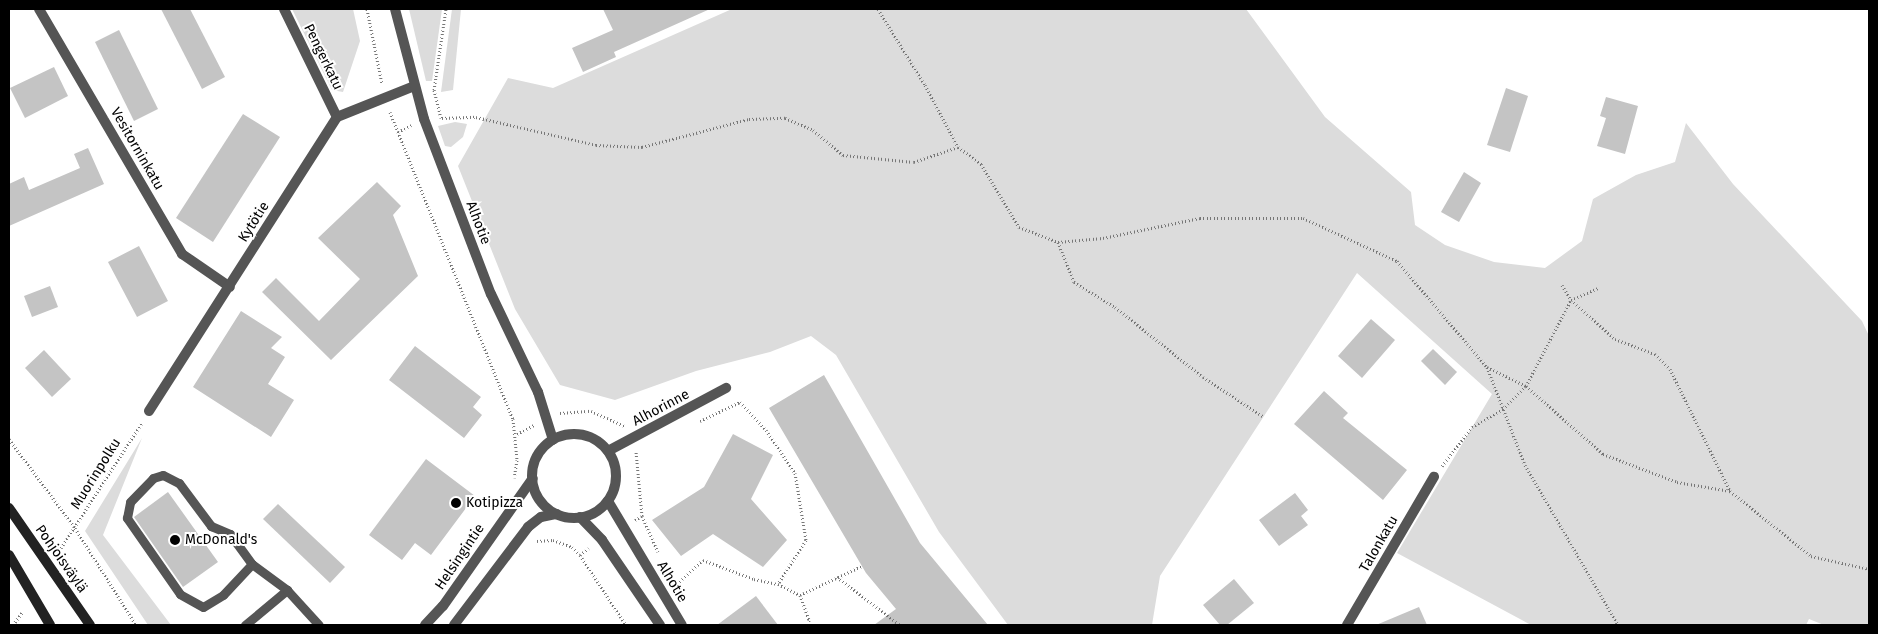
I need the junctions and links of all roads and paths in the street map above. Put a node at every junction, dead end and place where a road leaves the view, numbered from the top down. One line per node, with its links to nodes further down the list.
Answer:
1 (39, 9): 16 (street, Vesitorninkatu)
2 (284, 9): 9 (street, Pengerkatu)
3 (367, 9): 8 (path)
4 (395, 9): 7 (street, Alhotie)
5 (446, 9): 10 (path)
6 (878, 9): 13 (path)
7 (414, 86): 8 (street); 11 (street, Alhotie)
8 (385, 98): 9 (street); 12 (path)
9 (337, 117): 16 (street, Kytötie)
10 (442, 118): 11 (path); 13 (path)
11 (424, 119): 12 (path); 25 (street, Alhotie)
12 (398, 132): 27 (path)
13 (958, 147): 14 (path)
14 (1058, 242): 19 (path); 24 (path)
15 (1562, 286): 18 (path)
16 (230, 287): 23 (street, Kytötie)
17 (1598, 288): 18 (path)
18 (1571, 300): 20 (path); 37 (path)
19 (1487, 367): 20 (path); 22 (path)
20 (1526, 386): 22 (path); 37 (path)
21 (726, 388): 28 (street, Alhorinne)
22 (1504, 409): 34 (path); 72 (path)
23 (149, 411): 43 (path, Muorinpolku)
24 (1264, 417)
25 (546, 419): 27 (path); 28 (path); 30 (street, Alhotie)
26 (697, 423): 54 (path)
27 (517, 434): 36 (path)
28 (633, 438): 32 (street, Alhorinne); 33 (path)
29 (9, 439): 43 (path)
30 (553, 440): 32 (street); 35 (street)
31 (644, 447): 33 (path)
32 (608, 451): 38 (street)
33 (636, 451): 42 (path)
34 (1434, 477): 71 (street, Talonkatu)
35 (532, 478): 40 (street); 64 (street, Helsingintie)
36 (513, 480)
37 (1730, 491): 51 (path)
38 (608, 501): 41 (street); 42 (street, Alhotie)
39 (9, 508): 60 (main road, Pohjoisväylä)
40 (557, 514): 41 (street); 65 (street)
41 (580, 518): 45 (street)
42 (624, 526): 68 (street, Alhotie)
43 (75, 528): 46 (path, Muorinpolku); 61 (path)
44 (539, 540): 48 (path)
45 (602, 540): 48 (path); 67 (street)
46 (61, 548)
47 (9, 555): 59 (main road)
48 (580, 555): 66 (path)
49 (252, 564): 49 (lane); 55 (lane)
50 (862, 566): 52 (path)
51 (1869, 569)
52 (837, 577): 56 (path); 70 (path)
53 (677, 584): 54 (path)
54 (778, 584): 56 (path)
55 (287, 590): 62 (lane); 63 (lane)
56 (800, 596): 69 (path)
57 (23, 611): 58 (path)
58 (13, 625)
59 (50, 625)
60 (90, 625)
61 (136, 625)
62 (245, 625)
63 (319, 625)
64 (425, 625)
65 (454, 625)
66 (626, 625)
67 (660, 625)
68 (682, 625)
69 (808, 625)
70 (900, 625)
71 (1347, 625)
72 (1618, 625)

